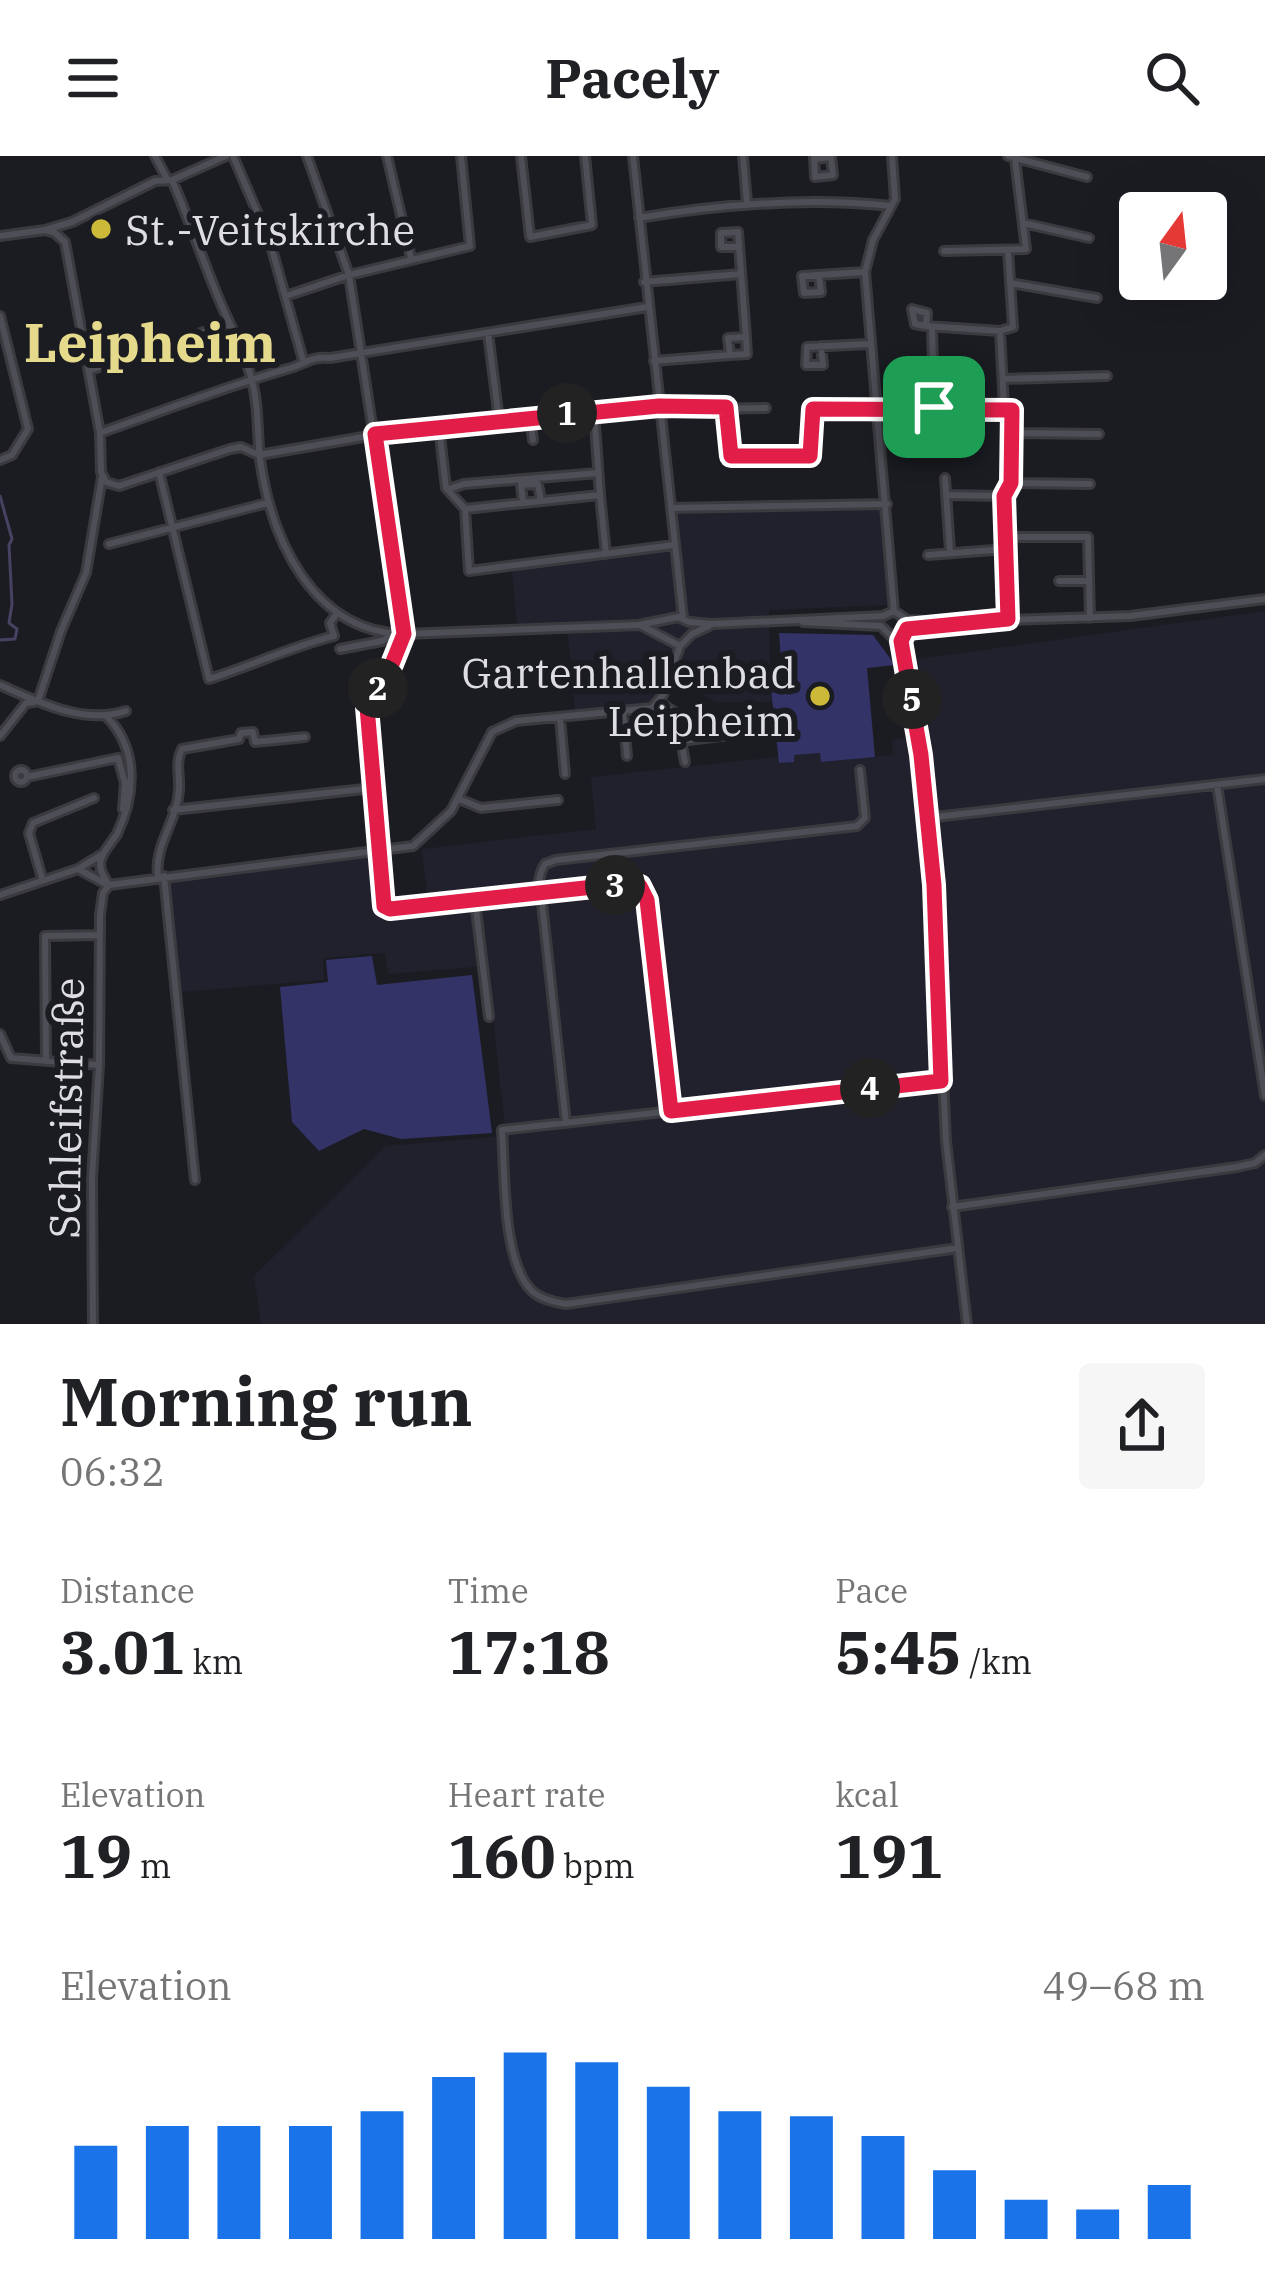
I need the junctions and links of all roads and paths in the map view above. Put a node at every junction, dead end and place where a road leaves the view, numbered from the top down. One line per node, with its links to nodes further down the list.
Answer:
1 (155, 156): 13 (street)
2 (229, 156): 13 (street); 33 (street)
3 (307, 156): 29 (street)
4 (387, 156): 26 (street)
5 (461, 156): 26 (street)
6 (521, 156): 7 (street)
7 (585, 156)
8 (633, 156): 16 (street)
9 (742, 156): 14 (street)
10 (892, 156): 15 (street)
11 (1012, 158): 12 (street); 18 (street)
12 (1087, 177)
13 (169, 179): 17 (street); 37 (street)
14 (747, 203): 15 (street); 16 (street)
15 (891, 206): 27 (street)
16 (640, 218): 31 (street)
17 (72, 222): 19 (street); 22 (street)
18 (1023, 223): 21 (street); 24 (street)
19 (45, 230): 20 (street); 22 (street)
20 (0, 236)
21 (1089, 238)
22 (65, 242): 47 (street)
23 (739, 247): 28 (street)
24 (1008, 250): 25 (street); 32 (street)
25 (944, 251)
26 (411, 259): 29 (street)
27 (865, 272): 30 (street); 41 (street)
28 (741, 274): 31 (street); 40 (street)
29 (349, 275): 33 (street); 43 (street)
30 (819, 275)
31 (644, 282): 35 (street)
32 (1010, 284): 34 (street); 38 (street)
33 (286, 296): 45 (street)
34 (1097, 298)
35 (646, 308): 39 (street); 46 (street)
36 (0, 316): 69 (street)
37 (229, 323): 47 (street); 49 (street)
38 (1000, 331): 50 (street); 54 (street)
39 (488, 332): 43 (street); 59 (street)
40 (746, 337): 44 (street); 44 (street)
41 (869, 344): 42 (street); 52 (street)
42 (821, 346)
43 (362, 352): 45 (street); 62 (street)
44 (730, 356): 46 (street)
45 (303, 360): 49 (street)
46 (653, 361): 51 (street)
47 (90, 370): 61 (street)
48 (1107, 376): 50 (street)
49 (251, 379): 61 (street); 65 (street)
50 (1003, 379): 56 (street)
51 (659, 406): 53 (street); 57 (street); 86 (street)
52 (876, 406): 53 (street); 54 (street); 85 (street)
53 (726, 407): 55 (street)
54 (934, 407): 56 (street)
55 (766, 408)
56 (1004, 408): 63 (street)
57 (594, 411): 58 (street); 71 (street)
58 (530, 417): 59 (street); 66 (street)
59 (499, 420): 60 (street)
60 (439, 427): 62 (street); 77 (street)
61 (100, 433): 73 (street)
62 (375, 434): 68 (street); 111 (street)
63 (1012, 434): 64 (street); 74 (street)
64 (1099, 434)
65 (260, 439): 67 (street); 68 (street)
66 (532, 440)
67 (241, 447): 68 (street); 70 (street)
68 (260, 455): 83 (street)
69 (0, 460)
70 (159, 472): 76 (street); 88 (street)
71 (598, 473): 77 (street); 78 (street)
72 (945, 478): 79 (street)
73 (104, 480): 76 (street); 81 (street)
74 (1011, 483): 75 (street); 80 (street)
75 (1090, 484)
76 (119, 486): 81 (street)
77 (448, 489): 87 (street)
78 (600, 495): 82 (street); 94 (street)
79 (946, 495): 80 (street); 93 (street)
80 (1004, 496): 89 (street)
81 (98, 498): 119 (street)
82 (541, 500): 84 (street); 84 (street)
83 (268, 502): 88 (street); 100 (street)
84 (523, 502): 87 (street)
85 (886, 504): 86 (street); 99 (street)
86 (670, 508): 91 (street)
87 (465, 509): 94 (street)
88 (175, 530): 90 (street); 100 (street)
89 (1004, 537): 92 (street); 97 (street)
90 (109, 544)
91 (674, 545): 94 (street); 104 (street)
92 (1007, 549): 93 (street); 103 (street)
93 (950, 551): 95 (street)
94 (606, 554)
95 (928, 555)
96 (1059, 580): 97 (street)
97 (1089, 581): 102 (street)
98 (1265, 599): 102 (street)
99 (895, 611): 101 (street); 109 (street)
100 (336, 614): 110 (street)
101 (883, 616): 105 (street); 108 (street)
102 (1090, 617): 103 (street)
103 (1008, 619): 109 (street)
104 (678, 620): 106 (street); 107 (street); 112 (street); 113 (street)
105 (800, 621): 106 (street); 108 (street)
106 (712, 624): 113 (street)
107 (639, 625): 111 (street); 112 (street)
108 (880, 626): 109 (street)
109 (902, 630): 142 (street)
110 (394, 634): 111 (street); 116 (street)
111 (404, 634): 136 (street)
112 (663, 634): 114 (street)
113 (692, 634): 115 (street)
114 (669, 643): 115 (street); 117 (street)
115 (680, 646): 117 (street)
116 (340, 649)
117 (670, 666): 120 (street)
118 (0, 685): 119 (street)
119 (38, 701): 123 (street); 126 (street)
120 (659, 702): 122 (street); 128 (street)
121 (126, 711): 123 (street)
122 (622, 712): 124 (street); 129 (street)
123 (107, 717): 141 (street)
124 (560, 718): 132 (street); 138 (street)
125 (746, 733): 128 (street)
126 (0, 736)
127 (305, 736): 140 (street)
128 (680, 741): 130 (street)
129 (627, 756)
130 (685, 762)
131 (860, 770): 149 (street)
132 (565, 774)
133 (27, 776): 141 (street)
134 (1265, 779): 135 (street)
135 (1217, 785): 142 (street); 158 (street)
136 (373, 788): 140 (street); 143 (street)
137 (94, 798): 147 (street)
138 (459, 799): 139 (street); 143 (street)
139 (558, 800)
140 (173, 810): 146 (street)
141 (124, 817): 144 (street)
142 (926, 818): 157 (street)
143 (377, 850): 146 (street); 151 (street)
144 (105, 853): 145 (street); 148 (street, Schleifstraße)
145 (78, 869): 147 (street); 148 (street)
146 (161, 876): 148 (street); 162 (street)
147 (42, 878): 150 (street)
148 (106, 889): 152 (street, Schleifstraße)
149 (541, 894): 151 (street); 159 (street); 160 (street)
150 (0, 895)
151 (475, 901): 153 (street)
152 (100, 935): 155 (street); 156 (street, Schleifstraße)
153 (489, 1017)
154 (0, 1034): 155 (street)
155 (46, 1061): 156 (street)
156 (99, 1065): 165 (street, Schleifstraße)
157 (941, 1081): 159 (street); 163 (street)
158 (1265, 1096)
159 (671, 1111): 160 (street)
160 (566, 1123): 164 (street)
161 (1265, 1155): 163 (street)
162 (195, 1180)
163 (952, 1208): 164 (street)
164 (958, 1248): 166 (street)
165 (93, 1324)
166 (967, 1324)

